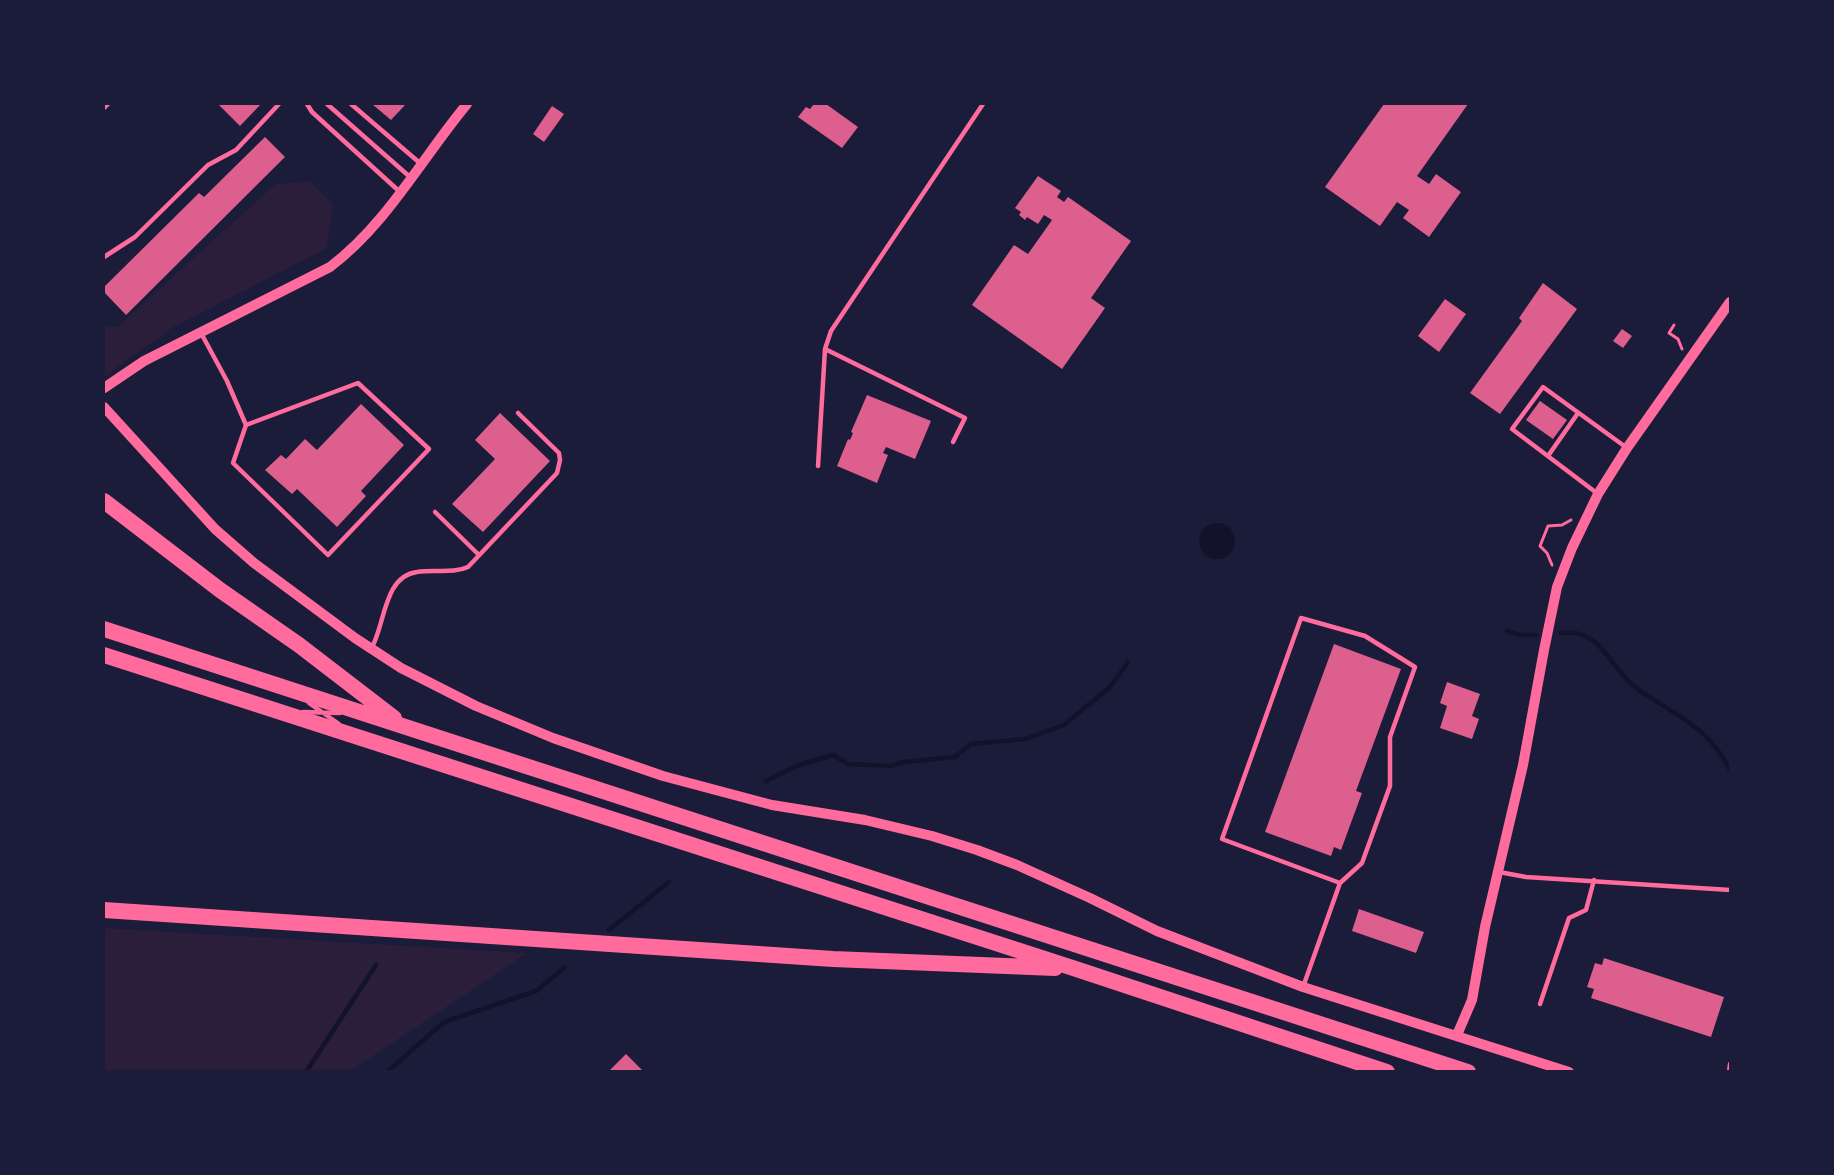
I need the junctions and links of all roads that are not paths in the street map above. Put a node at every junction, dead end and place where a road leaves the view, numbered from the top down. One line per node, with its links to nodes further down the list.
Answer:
1 (108, 104): 8 (lane)
2 (279, 104): 12 (lane)
3 (307, 104): 11 (lane)
4 (327, 104): 10 (lane)
5 (351, 104): 9 (lane)
6 (467, 104): 9 (street)
7 (983, 104): 15 (lane)
8 (104, 108)
9 (421, 164): 10 (street)
10 (410, 178): 11 (street)
11 (400, 192): 14 (street)
12 (104, 257)
13 (1731, 302): 22 (street)
14 (201, 333): 16 (street); 20 (lane)
15 (825, 349): 21 (lane); 24 (lane)
16 (104, 388)
17 (104, 407): 30 (street)
18 (518, 413): 28 (lane)
19 (1578, 413): 22 (lane); 23 (lane); 23 (lane)
20 (246, 425): 20 (lane)
21 (953, 442)
22 (1627, 448): 25 (street)
23 (1548, 456): 25 (lane)
24 (818, 466)
25 (1598, 494): 38 (street)
26 (104, 501): 36 (highway)
27 (435, 512): 28 (lane)
28 (479, 555): 30 (lane)
29 (104, 629): 32 (highway)
30 (371, 649): 44 (street)
31 (104, 655): 33 (highway)
32 (286, 687): 34 (lane); 35 (highway)
33 (278, 712): 34 (lane); 37 (highway)
34 (322, 712): 35 (lane); 37 (lane)
35 (366, 713): 36 (highway)
36 (402, 724): 49 (highway)
37 (358, 737): 43 (highway)
38 (1498, 872): 39 (lane); 46 (street)
39 (1594, 880): 41 (lane); 45 (lane)
40 (1340, 883): 40 (lane); 44 (lane)
41 (1731, 890)
42 (104, 910): 43 (highway)
43 (1076, 969): 48 (highway)
44 (1303, 987): 46 (street)
45 (1540, 1004)
46 (1457, 1035): 50 (street)
47 (1731, 1064): 51 (lane)
48 (1387, 1071)
49 (1468, 1071)
50 (1569, 1071)
51 (1729, 1071)

